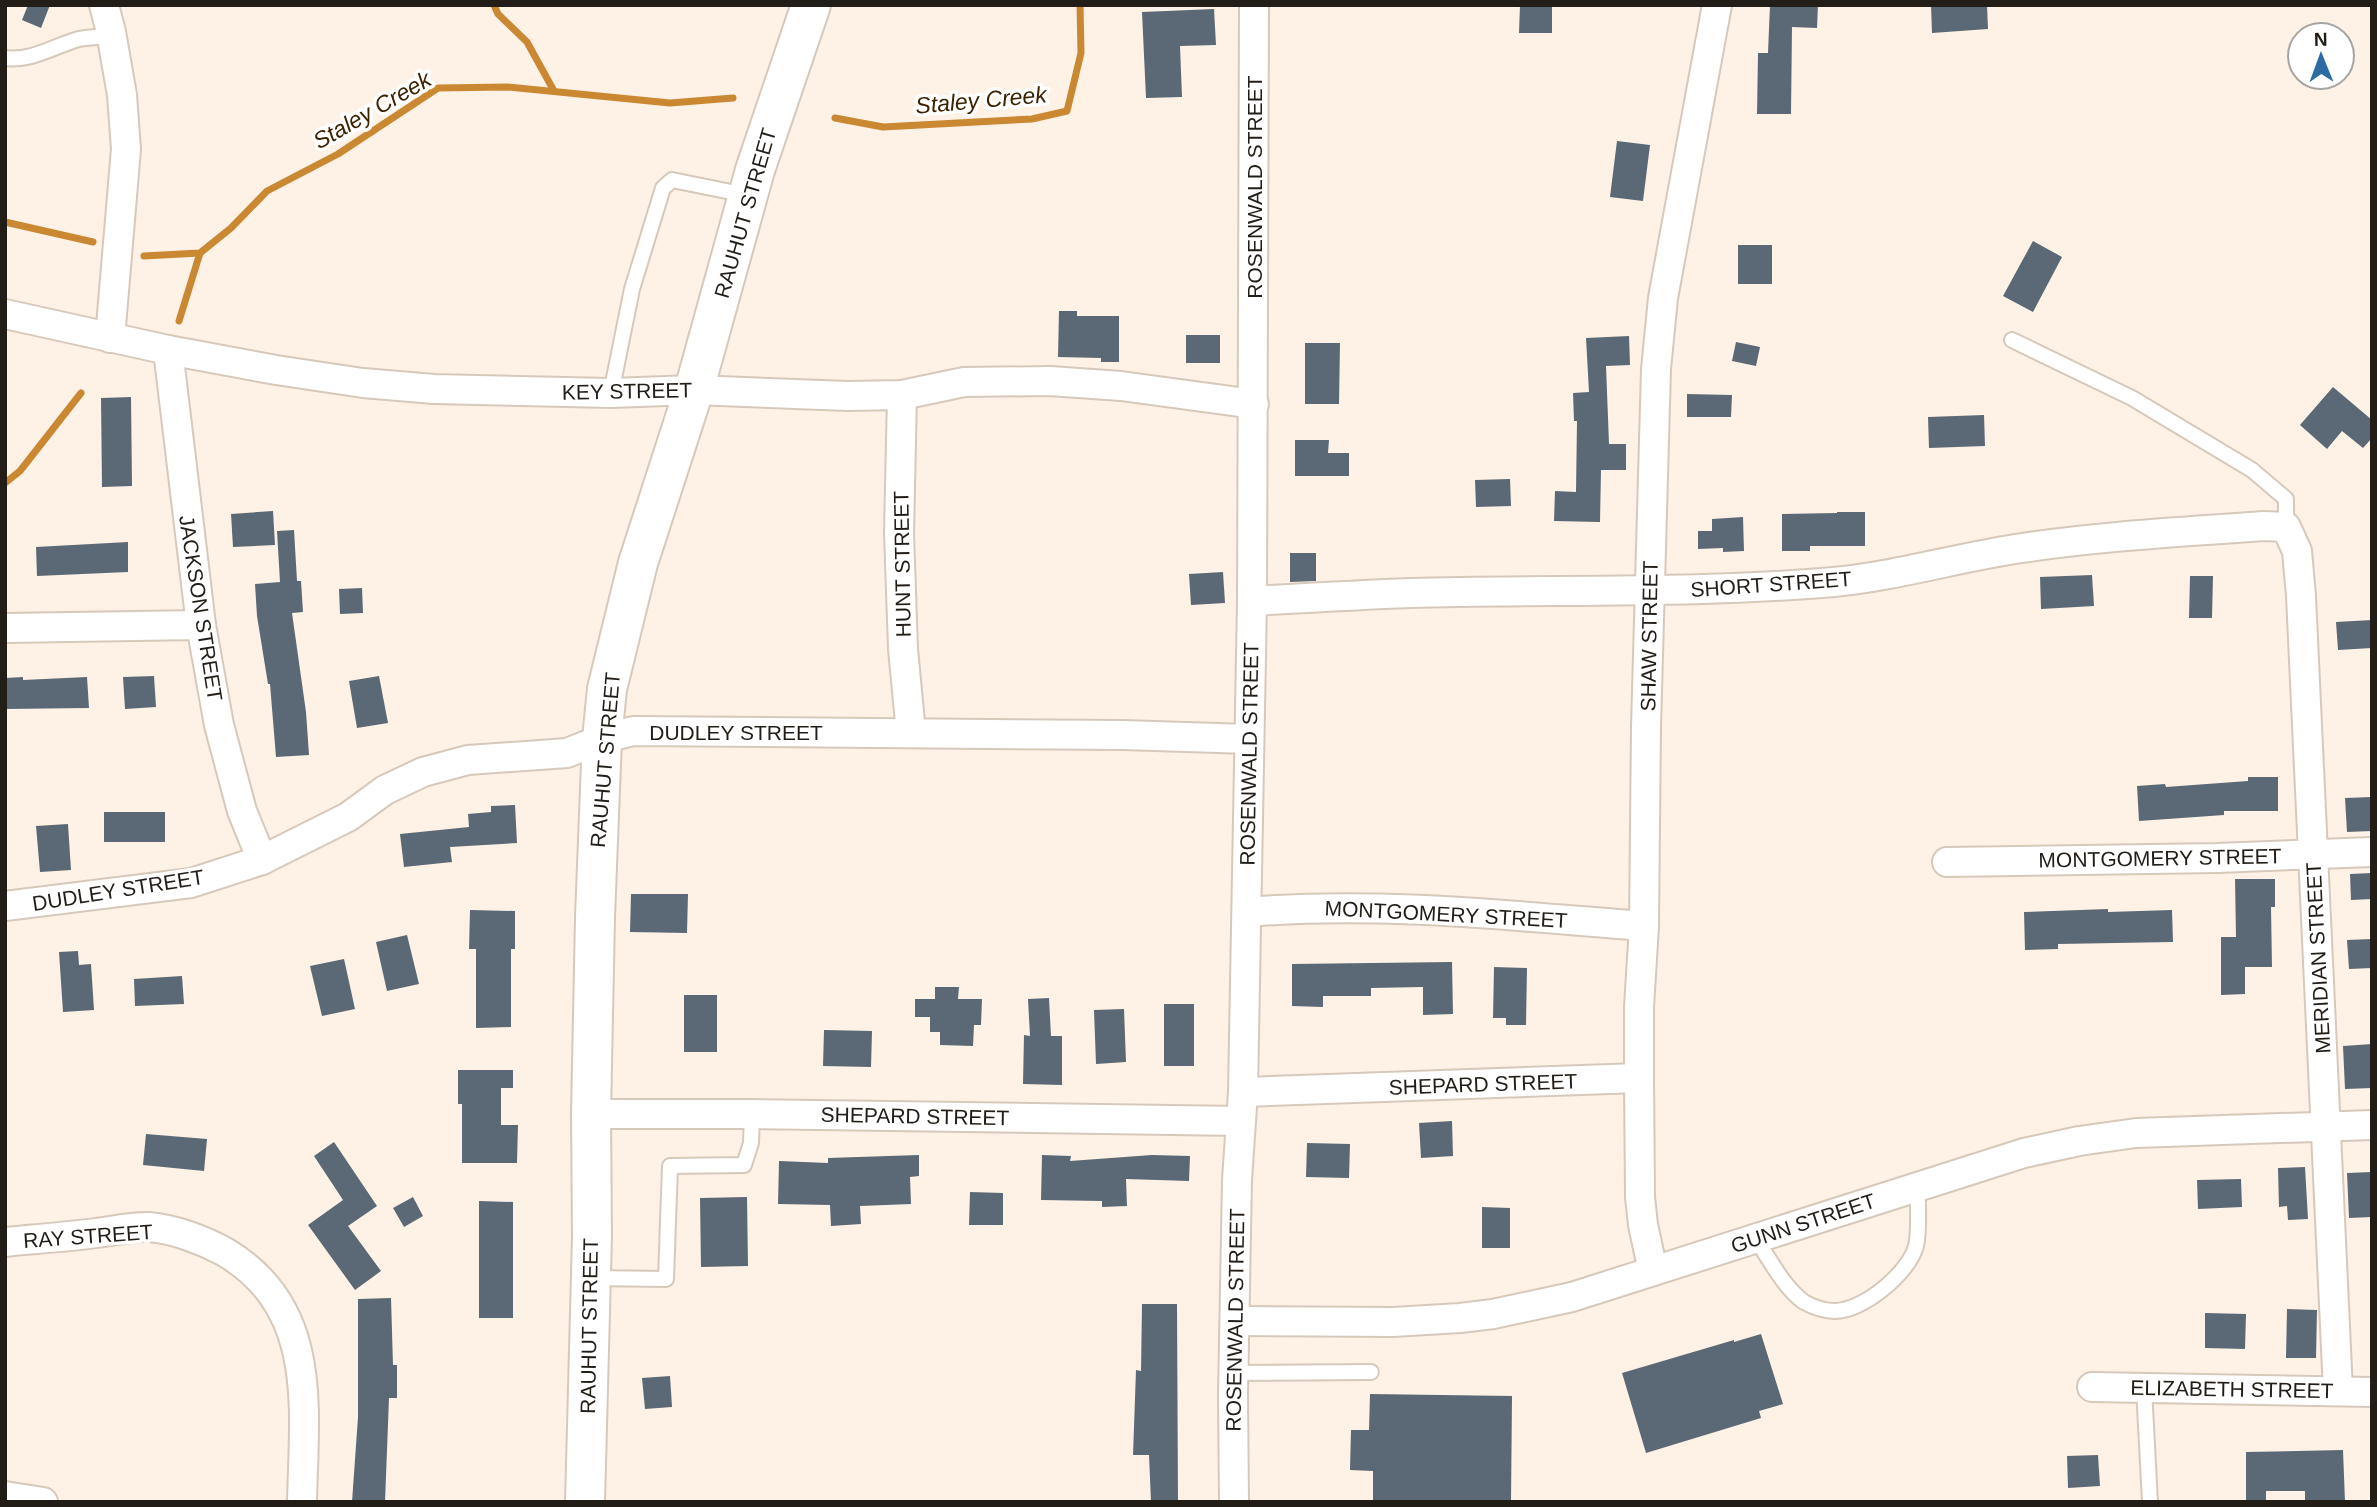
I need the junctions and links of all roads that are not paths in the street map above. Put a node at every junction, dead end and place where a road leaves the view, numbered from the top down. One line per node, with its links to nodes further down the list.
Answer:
1 (104, 5): 5 (street)
2 (811, 5): 7 (main road, RAUHUT STREET)
3 (1254, 5): 15 (street, ROSENWALD STREET)
4 (1717, 5): 17 (street, SHAW STREET)
5 (112, 37): 6 (lane); 9 (street)
6 (5, 58)
7 (748, 196): 12 (main road, RAUHUT STREET); 13 (lane)
8 (5, 314): 9 (street, KEY STREET)
9 (110, 338): 11 (street, KEY STREET)
10 (2012, 340): 16 (lane)
11 (168, 350): 13 (street, KEY STREET); 19 (street, JACKSON STREET)
12 (694, 390): 13 (street, KEY STREET); 14 (street, KEY STREET); 22 (main road, RAUHUT STREET)
13 (611, 393)
14 (902, 395): 15 (street, KEY STREET); 21 (street, HUNT STREET)
15 (1254, 404): 18 (street, ROSENWALD STREET)
16 (2286, 527): 17 (street, SHORT STREET); 25 (street, MERIDIAN STREET)
17 (1650, 591): 18 (street, SHORT STREET); 30 (street, SHAW STREET)
18 (1252, 601): 23 (street, ROSENWALD STREET)
19 (201, 625): 20 (street); 26 (street, JACKSON STREET)
20 (5, 628)
21 (911, 733): 22 (street, DUDLEY STREET); 23 (street, DUDLEY STREET)
22 (602, 739): 26 (street, DUDLEY STREET); 33 (main road, RAUHUT STREET)
23 (1249, 739): 29 (street, ROSENWALD STREET)
24 (2372, 852): 25 (street, MONTGOMERY STREET)
25 (2313, 855): 27 (street, MONTGOMERY STREET); 36 (street, MERIDIAN STREET)
26 (262, 860): 28 (street, DUDLEY STREET)
27 (1947, 862)
28 (5, 906)
29 (1247, 912): 30 (street, MONTGOMERY STREET); 32 (street, ROSENWALD STREET)
30 (1644, 926): 31 (street, SHAW STREET)
31 (1639, 1078): 32 (street, SHEPARD STREET); 41 (street, SHAW STREET)
32 (1242, 1092): 35 (street, ROSENWALD STREET)
33 (591, 1114): 34 (street, SHEPARD STREET); 42 (main road, RAUHUT STREET)
34 (752, 1114): 35 (street, SHEPARD STREET); 42 (lane)
35 (1240, 1121): 43 (street, ROSENWALD STREET)
36 (2325, 1125): 37 (street, GUNN STREET); 38 (street, GUNN STREET); 48 (street, MERIDIAN STREET)
37 (2372, 1125)
38 (1918, 1187): 39 (street, GUNN STREET); 39 (lane)
39 (1755, 1238): 41 (street, GUNN STREET)
40 (5, 1242): 52 (street, RAY STREET)
41 (1653, 1271): 43 (street, GUNN STREET)
42 (591, 1278): 53 (main road, RAUHUT STREET)
43 (1235, 1321): 45 (street, ROSENWALD STREET)
44 (1371, 1372): 45 (lane)
45 (1233, 1373): 54 (street, ROSENWALD STREET)
46 (2092, 1387): 47 (street, ELIZABETH STREET)
47 (2144, 1388): 48 (street, ELIZABETH STREET); 55 (lane)
48 (2338, 1391): 49 (street, ELIZABETH STREET)
49 (2372, 1392)
50 (5, 1496): 51 (street)
51 (43, 1502)
52 (302, 1502)
53 (585, 1502)
54 (1234, 1502)
55 (2150, 1502)

